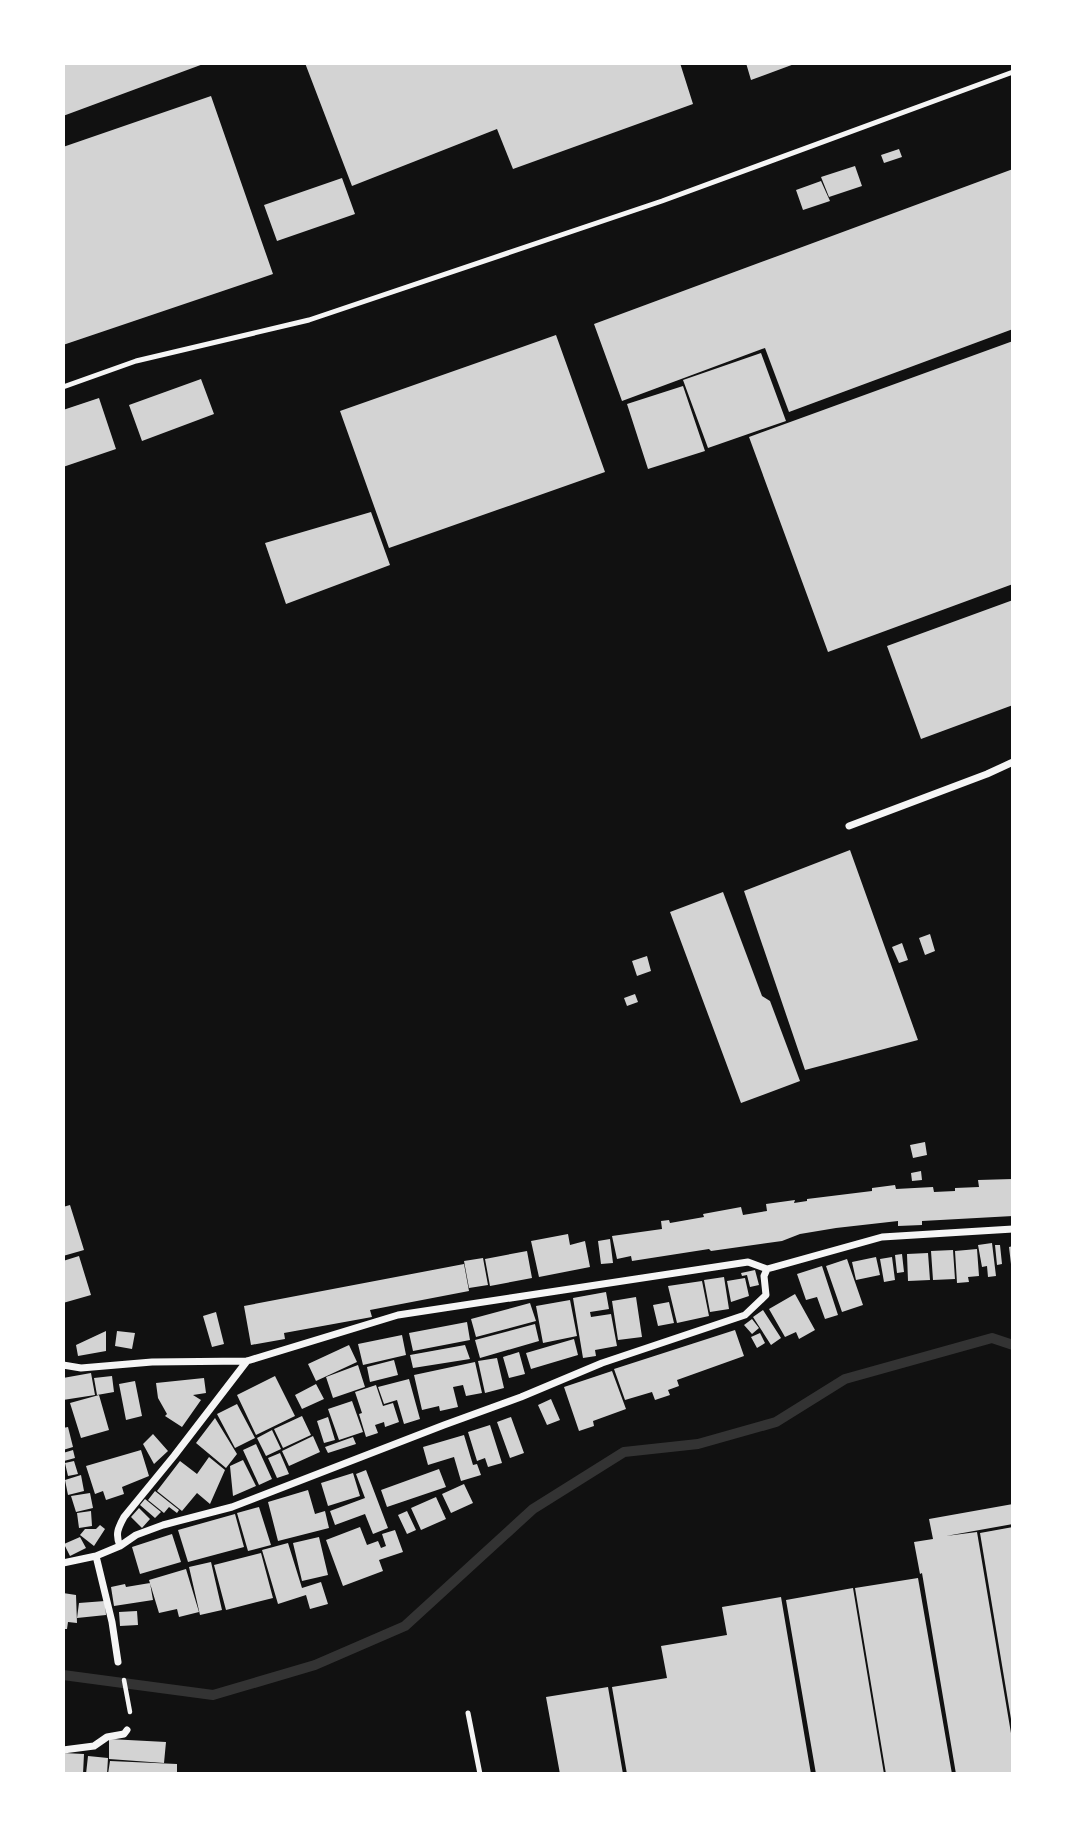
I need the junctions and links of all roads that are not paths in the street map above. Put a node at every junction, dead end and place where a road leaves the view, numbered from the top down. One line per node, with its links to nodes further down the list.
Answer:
1 (1013, 72): 2 (lane)
2 (63, 387)
3 (1013, 762): 4 (street)
4 (849, 826)
5 (1013, 1229): 6 (street)
6 (767, 1269): 7 (street); 9 (street)
7 (247, 1361): 8 (street); 9 (street)
8 (63, 1365)
9 (120, 1546): 10 (street)
10 (96, 1556): 11 (street); 12 (street)
11 (63, 1563)
12 (118, 1662)
13 (468, 1713): 16 (lane)
14 (127, 1730): 15 (street)
15 (63, 1750)
16 (480, 1774)

